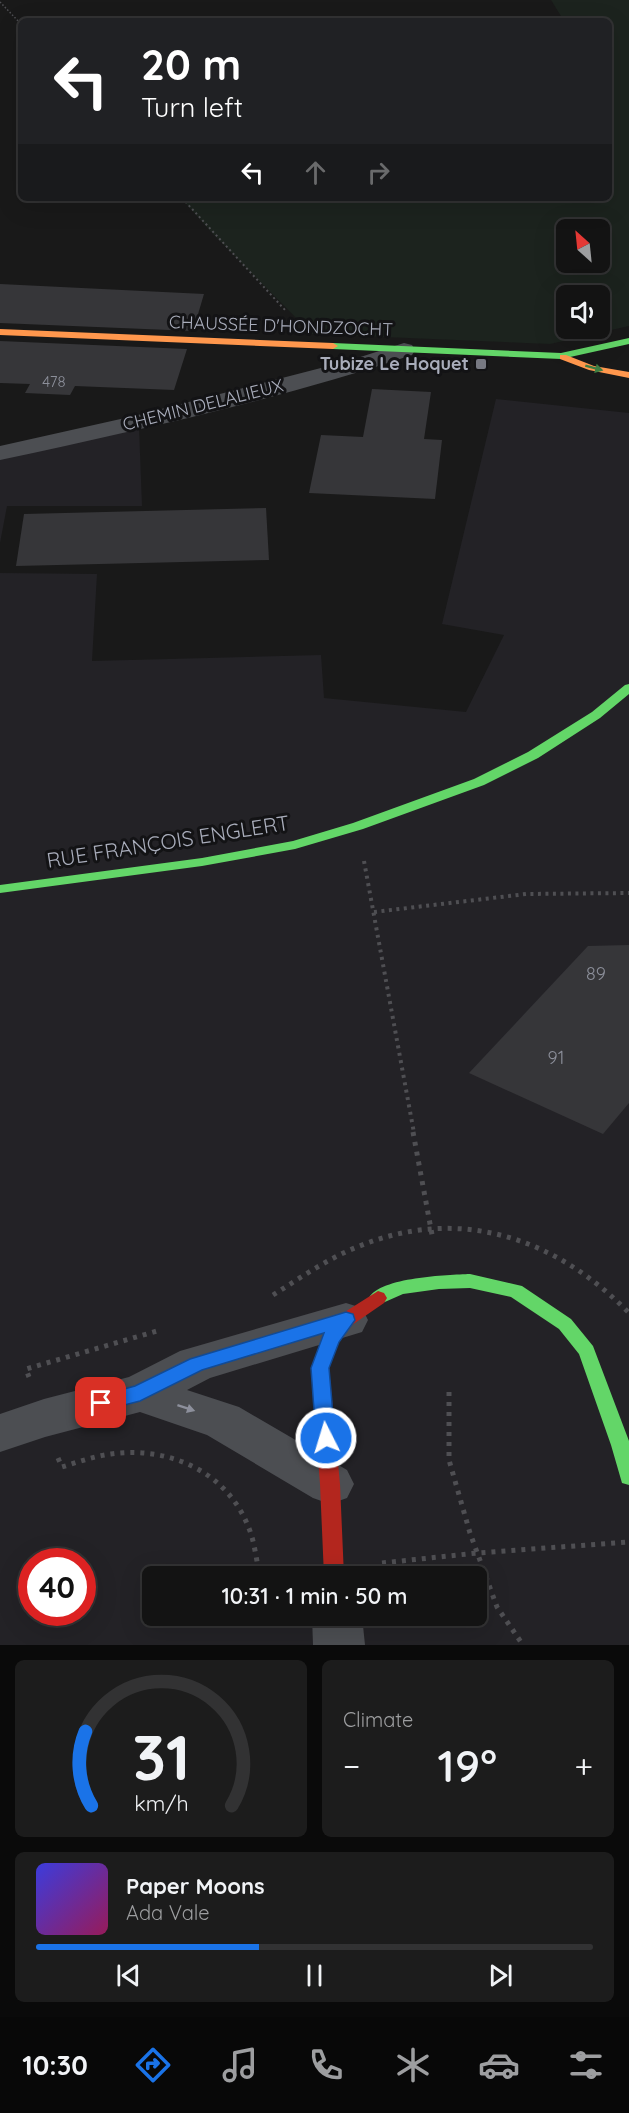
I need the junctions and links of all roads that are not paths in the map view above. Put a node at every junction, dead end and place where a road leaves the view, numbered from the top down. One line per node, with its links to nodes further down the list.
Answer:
1 (0, 332): 3 (street, CHAUSSÉE D'HONDZOCHT)
2 (629, 341): 4 (street); 5 (street)
3 (404, 350): 4 (street, CHAUSSÉE D'HONDZOCHT); 6 (street, CHEMIN DELALIEUX)
4 (561, 356): 5 (street, one-way to 5)
5 (629, 375)
6 (0, 453)
7 (629, 688): 8 (street, RUE FRANÇOIS ENGLERT)
8 (0, 889)
9 (346, 1320): 10 (street); 12 (street); 13 (street)
10 (140, 1393): 11 (street); 13 (street, one-way to 13)
11 (0, 1433)
12 (629, 1477)
13 (330, 1484): 14 (street)
14 (334, 1566)
15 (338, 1626): 16 (street)
16 (339, 1645)

